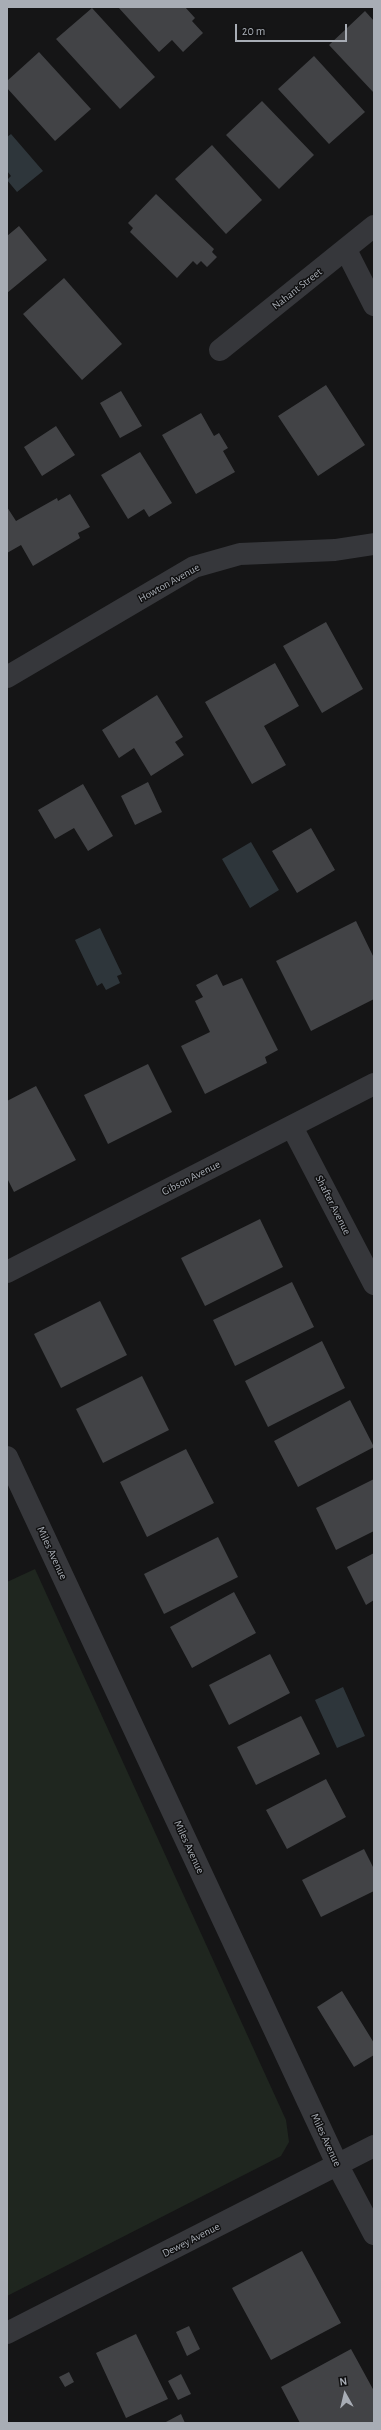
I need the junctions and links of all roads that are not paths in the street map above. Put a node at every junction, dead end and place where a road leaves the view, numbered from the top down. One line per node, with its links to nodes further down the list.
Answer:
1 (374, 226): 2 (street, Nahant Street)
2 (346, 250): 3 (street); 4 (street, Nahant Street)
3 (374, 305)
4 (220, 350)
5 (374, 544): 6 (street, Howton Avenue)
6 (7, 678)
7 (374, 1084): 8 (street, Gibson Avenue)
8 (292, 1126): 9 (street, Gibson Avenue); 10 (street, Shafter Avenue)
9 (7, 1272)
10 (374, 1284)
11 (7, 1457): 13 (street, Miles Avenue)
12 (374, 2146): 13 (street, Dewey Avenue)
13 (338, 2166): 14 (street, Miles Avenue); 15 (street, Dewey Avenue)
14 (374, 2234)
15 (7, 2333)

